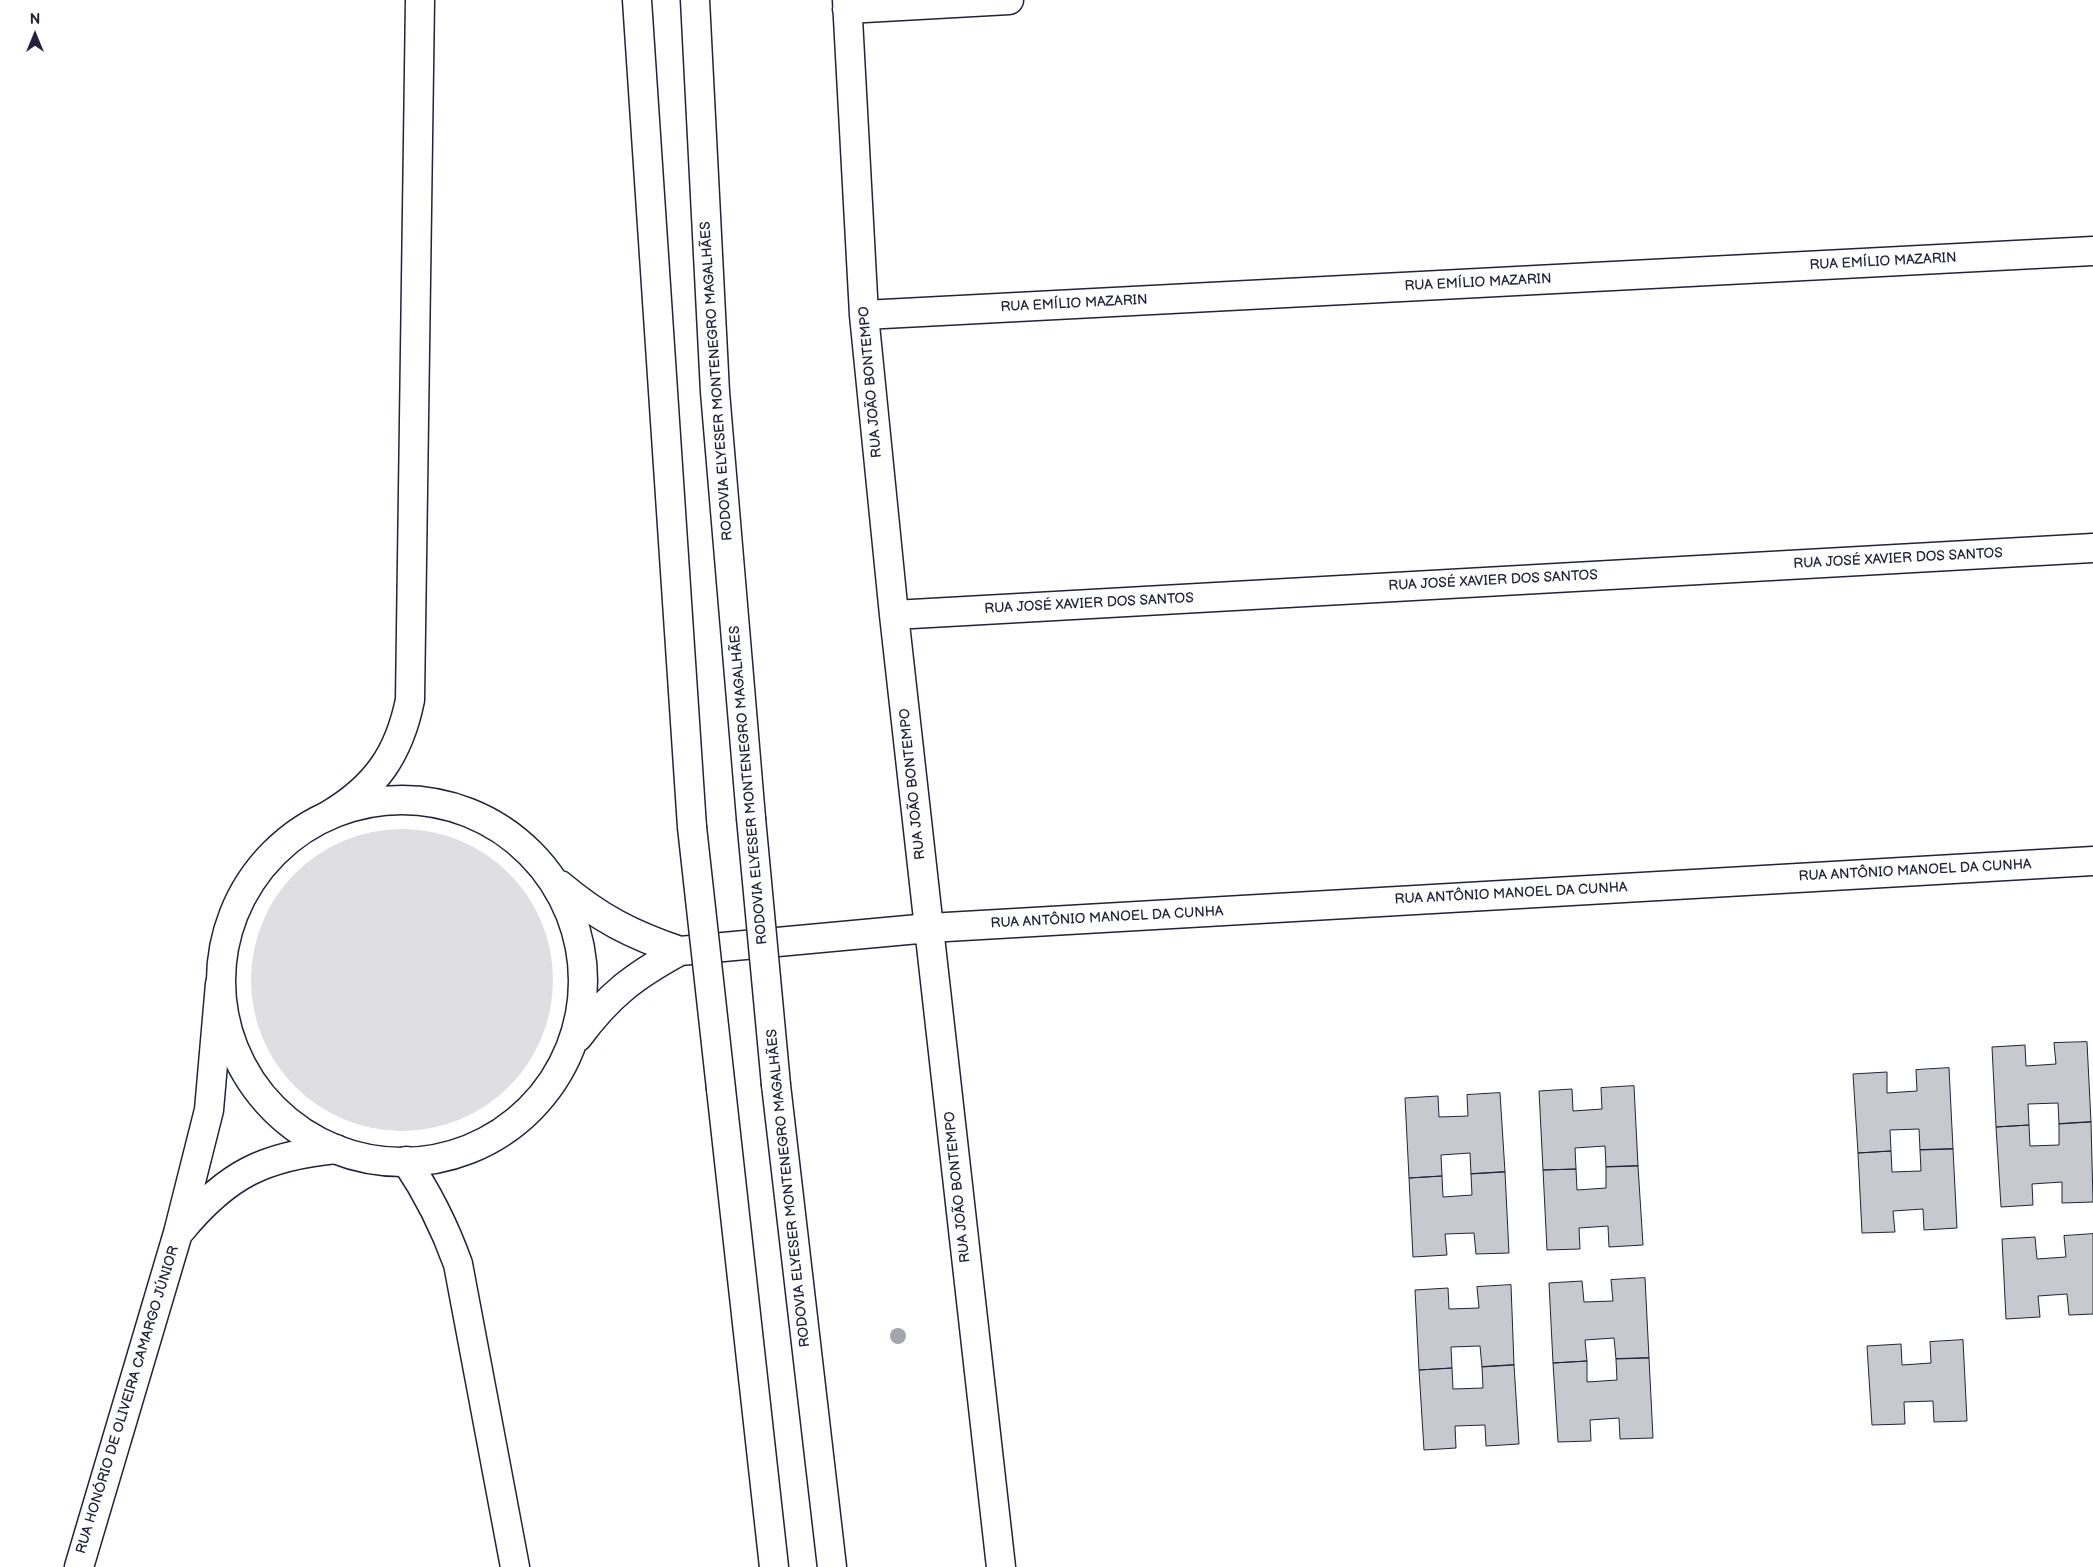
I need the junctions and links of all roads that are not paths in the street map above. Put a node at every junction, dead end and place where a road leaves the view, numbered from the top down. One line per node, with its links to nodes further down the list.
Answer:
1 (420, 0): 10 (street)
2 (637, 0): 22 (street, bridge)
3 (695, 0): 23 (street, RODOVIA ELYESER MONTENEGRO MAGALHÃES, bridge)
4 (1009, 0): 5 (street)
5 (847, 4): 7 (street, RUA JOÃO BONTEMPO)
6 (2093, 251): 7 (street, RUA EMÍLIO MAZARIN)
7 (864, 316): 9 (street, RUA JOÃO BONTEMPO)
8 (2093, 548): 9 (street, RUA JOSÉ XAVIER DOS SANTOS)
9 (894, 615): 13 (street, RUA JOÃO BONTEMPO)
10 (329, 815): 12 (street); 15 (street)
11 (2093, 861): 13 (street, RUA ANTÔNIO MANOEL DA CUNHA)
12 (551, 877): 14 (street); 16 (street)
13 (929, 928): 14 (street, RUA ANTÔNIO MANOEL DA CUNHA); 24 (street, RUA JOÃO BONTEMPO)
14 (680, 951): 16 (street)
15 (220, 984): 17 (street); 19 (street, RUA HONÓRIO DE OLIVEIRA CAMARGO JÚNIOR)
16 (571, 1046): 18 (street)
17 (336, 1149): 18 (street); 19 (street, RUA HONÓRIO DE OLIVEIRA CAMARGO JÚNIOR)
18 (406, 1161): 21 (street)
19 (178, 1233): 20 (street, RUA HONÓRIO DE OLIVEIRA CAMARGO JÚNIOR)
20 (79, 1567)
21 (516, 1567)
22 (774, 1567)
23 (832, 1567)
24 (1001, 1567)

